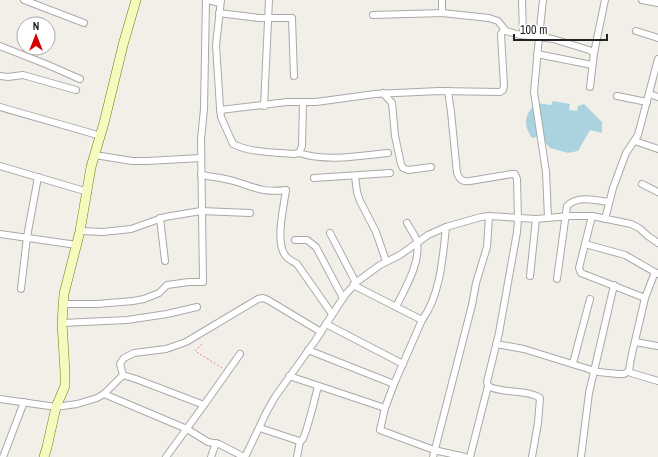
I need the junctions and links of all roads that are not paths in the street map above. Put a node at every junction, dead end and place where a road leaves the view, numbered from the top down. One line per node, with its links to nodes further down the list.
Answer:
1 (24, 0): 16 (street)
2 (136, 0): 42 (street)
3 (206, 0): 10 (street); 48 (street)
4 (269, 0): 15 (street)
5 (442, 0): 14 (street)
6 (522, 0): 19 (street)
7 (543, 0): 20 (street)
8 (605, 0): 23 (street)
9 (642, 0): 11 (street)
10 (220, 1): 12 (street)
11 (658, 3)
12 (219, 13): 15 (street); 41 (street)
13 (373, 14): 14 (street)
14 (442, 14): 17 (street)
15 (269, 18): 28 (street); 39 (street)
16 (84, 23)
17 (506, 31): 19 (street); 32 (street)
18 (636, 31): 21 (street)
19 (523, 35): 20 (street)
20 (538, 36): 23 (street); 24 (street)
21 (658, 38)
22 (0, 46): 29 (street)
23 (594, 53): 26 (street)
24 (537, 54): 26 (street); 66 (street)
25 (658, 59): 34 (street)
26 (592, 65): 30 (street)
27 (0, 76): 31 (street)
28 (294, 76)
29 (80, 79)
30 (590, 87)
31 (76, 90)
32 (448, 91): 33 (street); 67 (street)
33 (383, 93): 37 (street); 50 (street)
34 (649, 94): 36 (street); 38 (street)
35 (617, 96): 38 (street)
36 (658, 97)
37 (303, 102): 39 (street); 45 (street)
38 (647, 102): 43 (street)
39 (264, 106): 41 (street)
40 (0, 108): 42 (street)
41 (220, 110): 45 (street)
42 (101, 136): 47 (street)
43 (635, 141): 44 (street); 59 (street)
44 (658, 149)
45 (299, 153): 46 (street)
46 (388, 153)
47 (95, 155): 48 (street); 57 (street)
48 (201, 158): 52 (street)
49 (0, 166): 54 (street)
50 (431, 167)
51 (390, 173): 53 (street)
52 (201, 175): 60 (street); 95 (street)
53 (355, 176): 55 (street); 82 (street)
54 (38, 177): 57 (street); 75 (street)
55 (314, 178)
56 (642, 184): 58 (street)
57 (88, 192): 72 (street)
58 (658, 192)
59 (609, 202): 63 (street); 68 (street)
60 (201, 211): 61 (street); 65 (street); 92 (street)
61 (250, 213)
62 (490, 216): 67 (street); 71 (street); 126 (street)
63 (565, 216): 64 (street); 66 (street); 85 (street)
64 (592, 216): 68 (street); 79 (street)
65 (160, 218): 72 (street); 81 (street)
66 (548, 218): 69 (street)
67 (518, 219): 69 (street); 102 (street)
68 (605, 219): 78 (street)
69 (536, 220): 84 (street)
70 (407, 223): 77 (street)
71 (446, 227): 77 (street); 96 (street)
72 (80, 231): 80 (street)
73 (330, 233): 86 (street)
74 (0, 234): 75 (street)
75 (27, 238): 80 (street); 88 (street)
76 (295, 240): 89 (street)
77 (417, 242): 82 (street); 94 (street)
78 (658, 243)
79 (585, 244): 83 (street); 87 (street)
80 (77, 245): 92 (street)
81 (166, 261)
82 (386, 261): 86 (street)
83 (657, 273): 91 (street)
84 (530, 276)
85 (557, 278)
86 (355, 284): 89 (street); 94 (street)
87 (614, 285): 91 (street); 108 (street)
88 (21, 289)
89 (343, 298): 95 (street)
90 (590, 298): 106 (street)
91 (646, 298): 100 (street)
92 (63, 304): 97 (street)
93 (197, 307): 97 (street)
94 (396, 307): 96 (street)
95 (332, 314): 98 (street)
96 (422, 320): 107 (street)
97 (62, 323): 120 (street)
98 (326, 324): 99 (street); 107 (street)
99 (321, 332): 104 (street); 110 (street)
100 (635, 342): 103 (street); 109 (street)
101 (658, 342): 103 (street)
102 (496, 344): 106 (street); 115 (street)
103 (658, 346)
104 (308, 350): 111 (street); 113 (street)
105 (240, 354): 119 (street)
106 (573, 363): 108 (street)
107 (403, 364): 113 (street)
108 (595, 371): 109 (street); 137 (street)
109 (629, 371): 112 (street)
110 (123, 376): 116 (street); 119 (street)
111 (290, 376): 114 (street); 122 (street)
112 (658, 381)
113 (394, 384): 121 (street)
114 (318, 386): 121 (street); 124 (street)
115 (488, 386): 135 (street); 136 (street)
116 (104, 394): 120 (street); 123 (street)
117 (0, 399): 118 (street)
118 (24, 402): 120 (street); 127 (street)
119 (204, 405): 123 (street)
120 (56, 407): 128 (street)
121 (385, 408): 126 (street)
122 (260, 428): 124 (street); 131 (street)
123 (187, 429): 125 (street); 129 (street)
124 (300, 441): 132 (street)
125 (216, 443): 130 (street); 131 (street)
126 (434, 450): 133 (street); 134 (street)
127 (3, 457)
128 (44, 457)
129 (166, 457)
130 (211, 457)
131 (245, 457)
132 (297, 457)
133 (432, 457)
134 (465, 457)
135 (470, 457)
136 (532, 457)
137 (581, 457)

